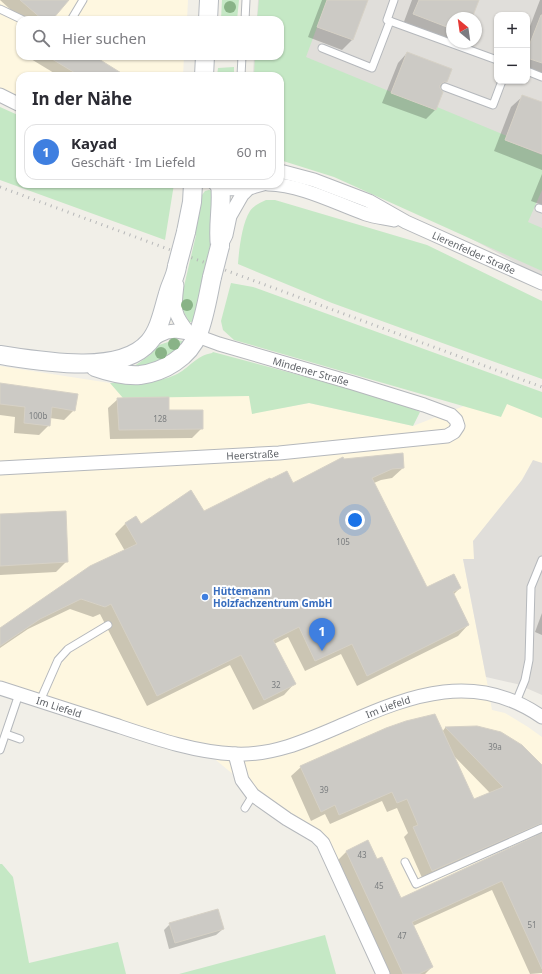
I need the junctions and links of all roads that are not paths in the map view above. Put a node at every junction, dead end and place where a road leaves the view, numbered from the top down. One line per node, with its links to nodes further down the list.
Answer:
1 (83, 0): 6 (lane)
2 (209, 0): 7 (main road)
3 (246, 0): 8 (lane)
4 (394, 0): 10 (lane)
5 (0, 9): 9 (lane)
6 (73, 16)
7 (208, 16)
8 (245, 16)
9 (16, 17)
10 (390, 21): 11 (lane); 12 (lane)
11 (322, 48)
12 (494, 59)
13 (242, 60): 14 (lane)
14 (241, 72)
15 (530, 72): 16 (lane)
16 (542, 77)
17 (501, 84): 18 (lane)
18 (445, 87)
19 (0, 95): 20 (street)
20 (16, 103)
21 (284, 172): 26 (street, Lierenfelder Straße)
22 (284, 186): 26 (street, Lierenfelder Straße)
23 (192, 188): 28 (main road, Mindener Straße, bridge)
24 (219, 188): 27 (main road)
25 (248, 188): 27 (street)
26 (406, 222): 29 (street, Lierenfelder Straße)
27 (220, 246): 30 (main road, bridge)
28 (177, 270): 30 (street); 31 (main road, Mindener Straße)
29 (542, 284)
30 (194, 334): 31 (street, Mindener Straße); 33 (main road, Mindener Straße); 34 (street, Mindener Straße)
31 (150, 341): 33 (main road, Mindener Straße)
32 (0, 355): 33 (main road, Mindener Straße)
33 (86, 364)
34 (424, 405): 35 (street, Heerstraße)
35 (0, 468)
36 (542, 560): 41 (lane)
37 (108, 625): 40 (lane)
38 (0, 688): 39 (street, Im Liefeld)
39 (19, 694): 40 (street, Im Liefeld); 43 (lane)
40 (40, 700): 46 (street, Im Liefeld)
41 (516, 702): 42 (street, Im Liefeld); 46 (street, Im Liefeld)
42 (540, 713)
43 (6, 734): 44 (lane); 45 (lane)
44 (20, 739)
45 (0, 750)
46 (235, 754): 47 (street)
47 (253, 795): 48 (lane); 51 (street)
48 (245, 808)
49 (542, 828): 50 (lane)
50 (405, 862)
51 (383, 974)

